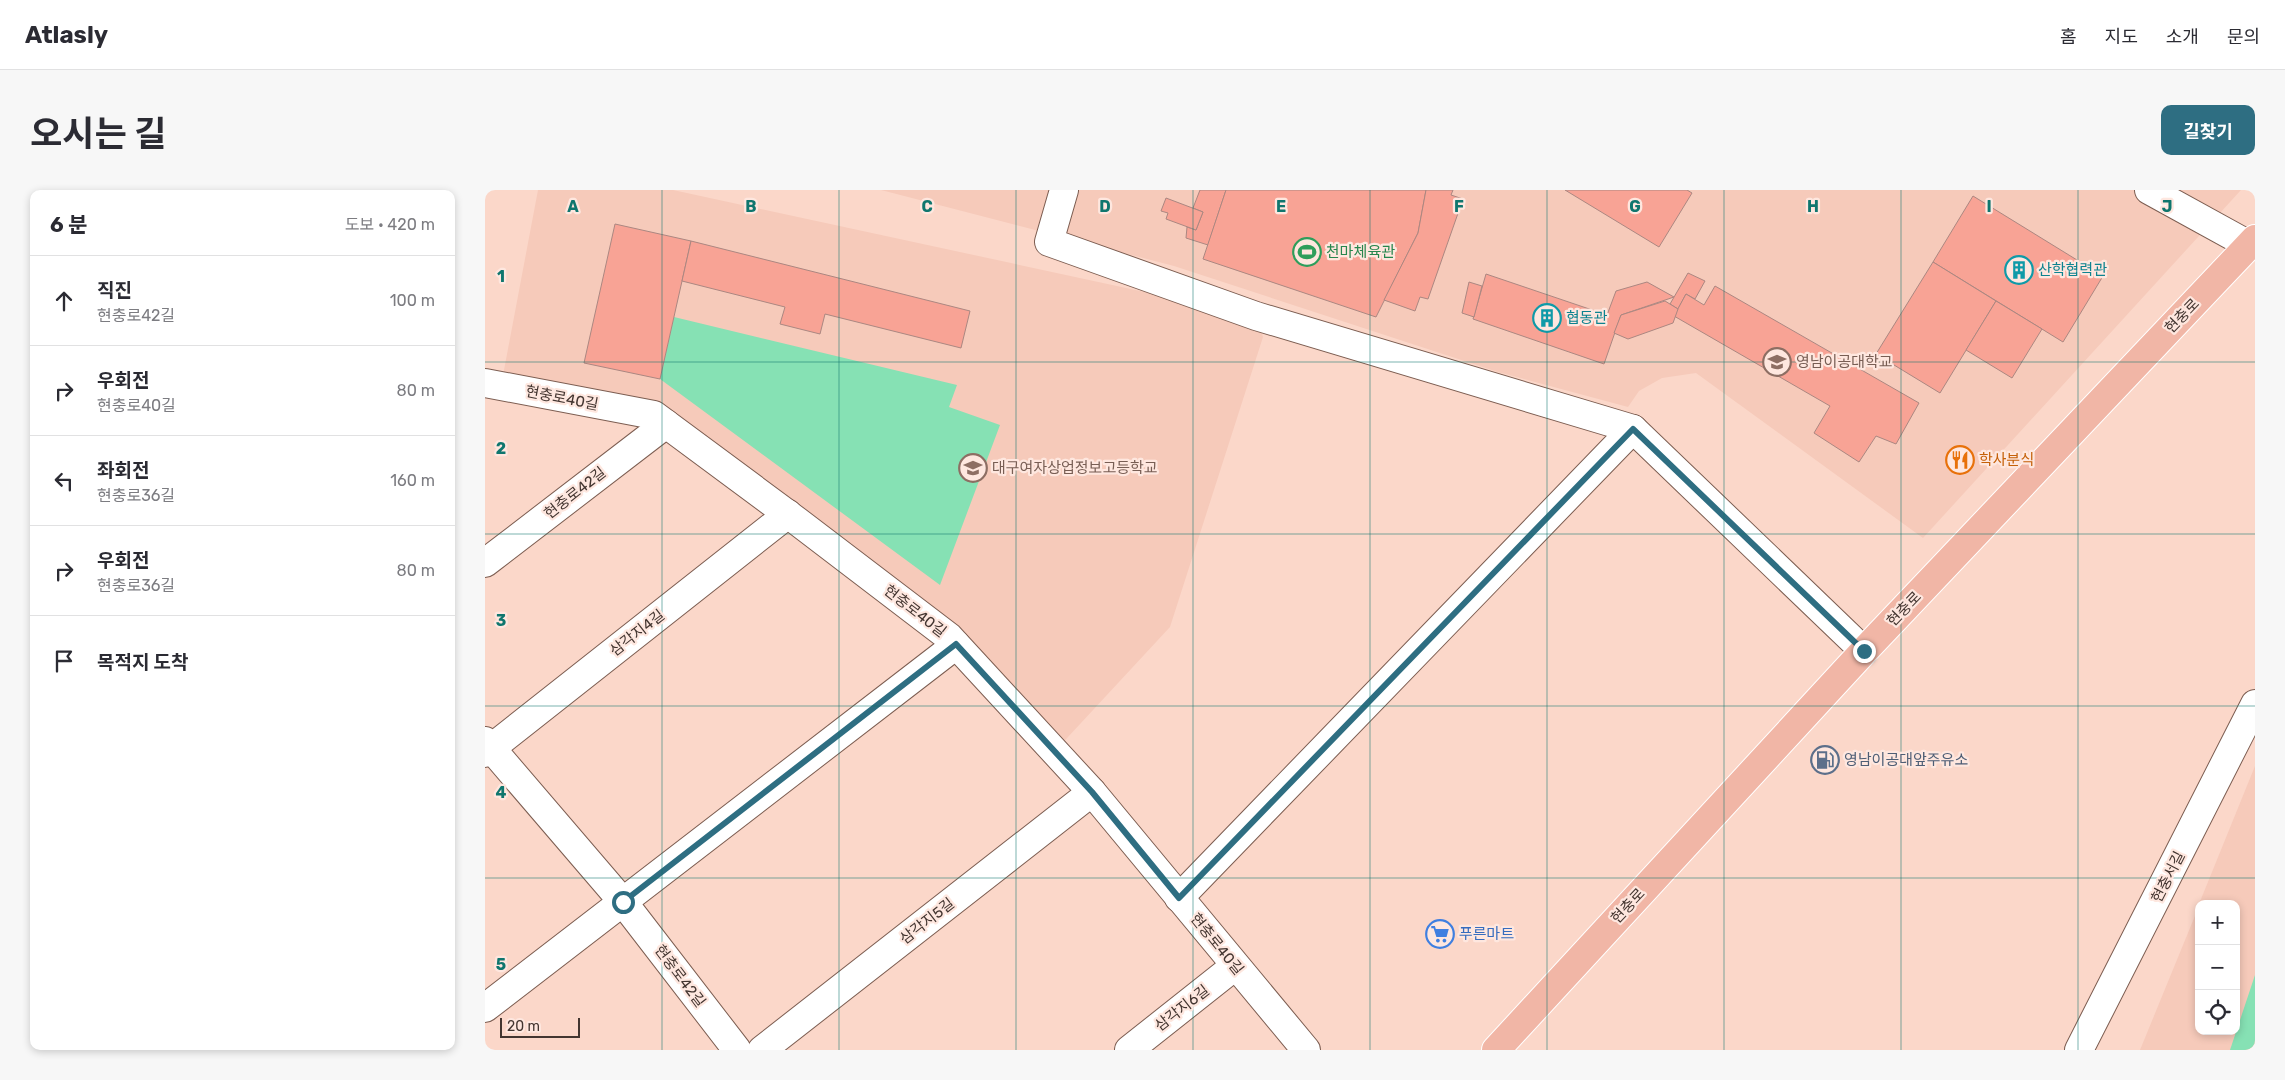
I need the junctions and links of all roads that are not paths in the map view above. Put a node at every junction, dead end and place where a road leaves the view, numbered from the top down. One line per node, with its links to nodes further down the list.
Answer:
1 (1064, 190): 6 (street)
2 (2149, 190): 3 (street)
3 (2252, 242): 10 (main road, 현충로)
4 (487, 385): 5 (street, 현충로40길)
5 (666, 424): 7 (street, 현충로40길); 8 (street, 현충로42길)
6 (1633, 429): 10 (street); 14 (street)
7 (789, 514): 9 (street, 현충로40길); 12 (street, 삼각지4길)
8 (485, 563)
9 (956, 644): 13 (street, 현충로40길); 15 (street)
10 (1864, 651): 22 (main road, 현충로)
11 (2255, 704): 23 (street, 현충서길)
12 (487, 747): 15 (street, 현충로42길)
13 (1092, 792): 14 (street, 현충로40길); 19 (street, 삼각지5길)
14 (1179, 898): 16 (street, 현충로40길)
15 (623, 902): 17 (street); 18 (street, 현충로42길)
16 (1235, 966): 20 (street, 삼각지6길); 21 (street, 현충로40길)
17 (485, 1008)
18 (737, 1050)
19 (762, 1050)
20 (1129, 1050)
21 (1306, 1050)
22 (1495, 1050)
23 (2079, 1050)

